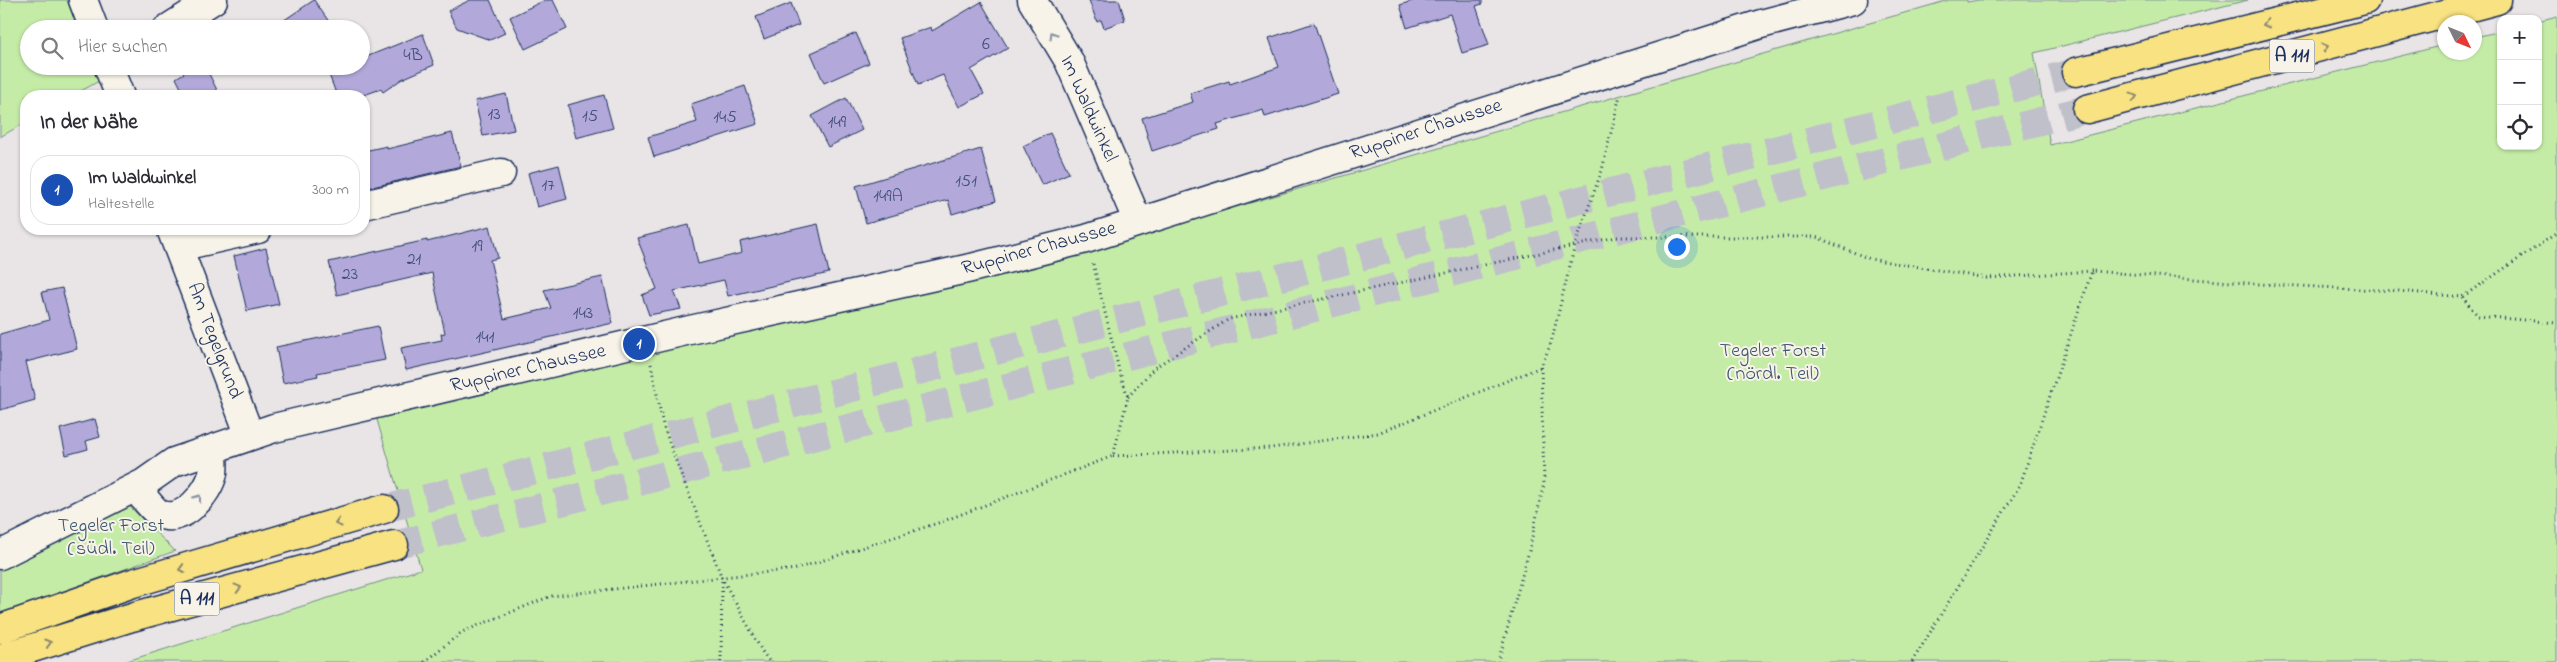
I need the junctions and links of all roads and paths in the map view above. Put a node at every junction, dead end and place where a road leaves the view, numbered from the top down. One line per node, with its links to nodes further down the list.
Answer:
1 (83, 0): 7 (street)
2 (213, 0): 8 (street)
3 (1032, 0): 16 (street, Im Waldwinkel, one-way to 3)
4 (1853, 0): 9 (street, Ruppiner Chaussee)
5 (2364, 0): 10 (highway, A 111, one-way to 10)
6 (2497, 0): 13 (highway, A 111, one-way to 6)
7 (91, 20)
8 (181, 20)
9 (1627, 66): 16 (street, Ruppiner Chaussee); 21 (path)
10 (2076, 72)
11 (113, 75): 12 (street)
12 (118, 90)
13 (2087, 109)
14 (501, 173): 15 (street)
15 (370, 204)
16 (1138, 222): 20 (street, Ruppiner Chaussee)
17 (2557, 232): 23 (path)
18 (203, 235): 19 (street, Am Tegelgrund)
19 (175, 238): 28 (street, Am Tegelgrund)
20 (1086, 238): 25 (street, Ruppiner Chaussee); 27 (path)
21 (1575, 245): 22 (path); 26 (path); 27 (path)
22 (2092, 271): 23 (path); 42 (path)
23 (2462, 297): 24 (path)
24 (2557, 323)
25 (647, 342): 28 (street, Ruppiner Chaussee); 35 (path)
26 (1541, 367): 30 (path); 41 (path)
27 (1128, 397): 30 (path)
28 (250, 436): 29 (street, Ruppiner Chaussee)
29 (213, 449): 31 (street, Ruppiner Chaussee); 31 (street, one-way to 29)
30 (1113, 456): 35 (path)
31 (144, 483): 34 (street, Ruppiner Chaussee)
32 (384, 509): 36 (highway, A 111, one-way to 36)
33 (394, 545): 37 (highway, A 111, one-way to 33)
34 (0, 556)
35 (722, 578): 38 (path); 39 (path); 40 (path)
36 (0, 629)
37 (0, 658)
38 (424, 662)
39 (720, 662)
40 (770, 662)
41 (1498, 662)
42 (1912, 662)

